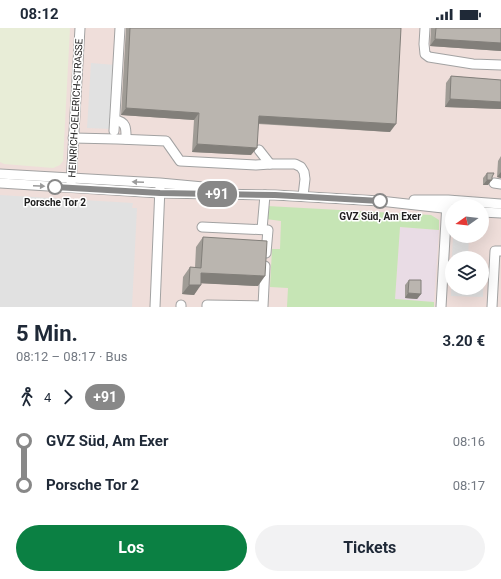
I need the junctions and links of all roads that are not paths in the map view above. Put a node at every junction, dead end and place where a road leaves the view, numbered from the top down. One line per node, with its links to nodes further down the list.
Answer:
1 (80, 28): 7 (street, HEINRICH-OELERICH-STRASSE)
2 (120, 28): 5 (street)
3 (425, 28): 4 (street)
4 (501, 65)
5 (115, 120): 6 (street); 8 (street)
6 (114, 131)
7 (73, 138): 8 (street); 13 (street, HEINRICH-OELERICH-STRASSE)
8 (126, 139): 10 (street)
9 (260, 150): 10 (street)
10 (270, 164): 18 (street)
11 (0, 174): 13 (street)
12 (0, 183): 13 (street, one-way to 13)
13 (71, 183): 14 (street, one-way to 13); 15 (street)
14 (160, 183): 15 (street); 17 (street)
15 (160, 193): 16 (street); 28 (street)
16 (265, 195): 17 (street); 25 (street)
17 (275, 195): 18 (street)
18 (302, 196): 21 (street)
19 (489, 204): 20 (street)
20 (501, 204)
21 (445, 206)
22 (489, 212): 23 (street)
23 (501, 213)
24 (202, 227): 25 (street)
25 (262, 229): 29 (street)
26 (446, 243): 30 (street)
27 (501, 251): 31 (street)
28 (155, 307)
29 (207, 307)
30 (441, 307)
31 (492, 307)

